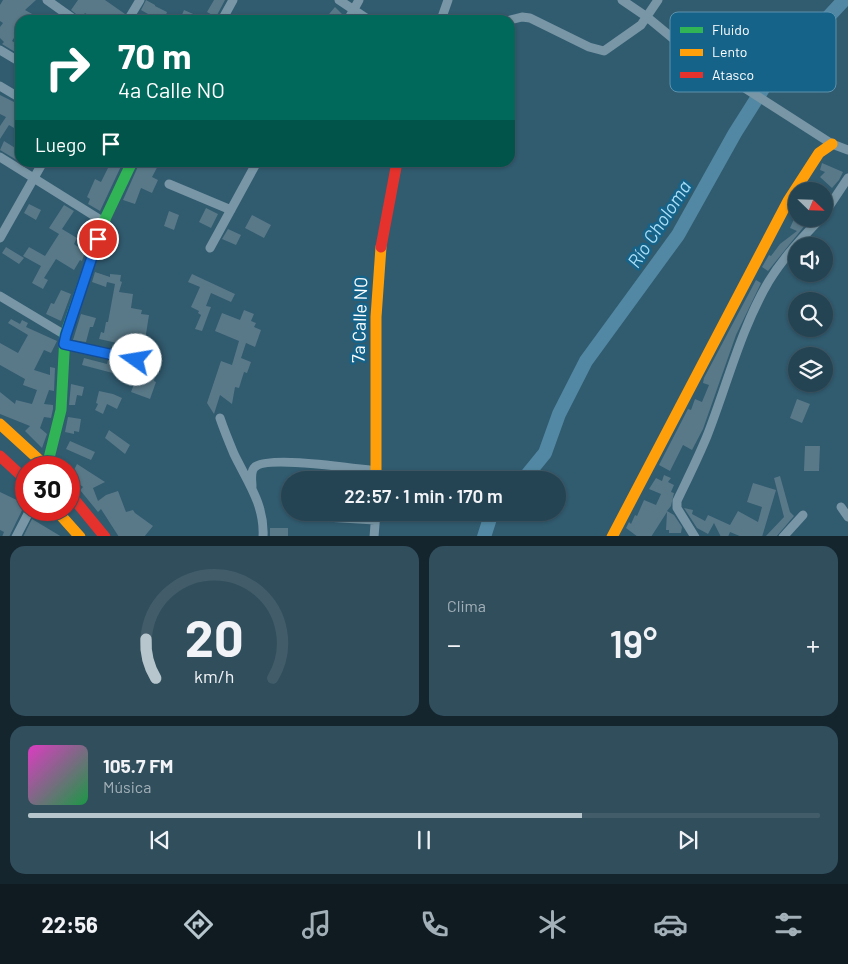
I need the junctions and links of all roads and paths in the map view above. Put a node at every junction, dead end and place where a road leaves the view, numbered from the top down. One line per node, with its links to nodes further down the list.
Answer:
1 (46, 0): 10 (street)
2 (140, 0): 11 (street)
3 (233, 0): 12 (street)
4 (339, 0): 9 (street)
5 (359, 0): 9 (street)
6 (448, 0): 15 (street)
7 (622, 0): 16 (street)
8 (658, 0): 16 (street)
9 (354, 10): 13 (street); 14 (street)
10 (68, 15)
11 (131, 15)
12 (225, 15)
13 (351, 15)
14 (362, 15)
15 (443, 15)
16 (647, 17): 17 (street); 18 (street)
17 (515, 19)
18 (670, 36)
19 (0, 50): 20 (street)
20 (15, 59)
21 (0, 86): 23 (street)
22 (751, 92): 24 (street)
23 (15, 95)
24 (832, 144): 25 (street); 66 (main road)
25 (848, 150)
26 (0, 157): 27 (street)
27 (15, 167)
28 (16, 167): 33 (street)
29 (40, 167): 33 (street)
30 (130, 167): 38 (main road)
31 (253, 167): 37 (street)
32 (396, 167): 52 (main road, 7a Calle NO)
33 (33, 178): 38 (street); 40 (street)
34 (848, 178): 36 (street)
35 (169, 184): 37 (street)
36 (833, 200)
37 (231, 210): 41 (street)
38 (104, 222): 43 (main road)
39 (812, 228): 67 (street)
40 (0, 238)
41 (210, 248)
42 (0, 296): 43 (street)
43 (65, 340): 44 (street); 49 (main road)
44 (136, 360)
45 (220, 418): 53 (street)
46 (0, 424): 48 (main road)
47 (0, 456): 50 (main road)
48 (36, 456)
49 (51, 456)
50 (15, 470)
51 (353, 471): 53 (street)
52 (376, 471)
53 (252, 487): 64 (street)
54 (80, 505): 63 (main road)
55 (841, 507): 57 (street)
56 (802, 515): 68 (street)
57 (848, 517)
58 (24, 521): 61 (street)
59 (66, 521): 62 (main road)
60 (375, 521): 65 (street)
61 (16, 536)
62 (80, 536)
63 (105, 536)
64 (262, 536)
65 (374, 536)
66 (612, 536)
67 (695, 536)
68 (783, 536)

